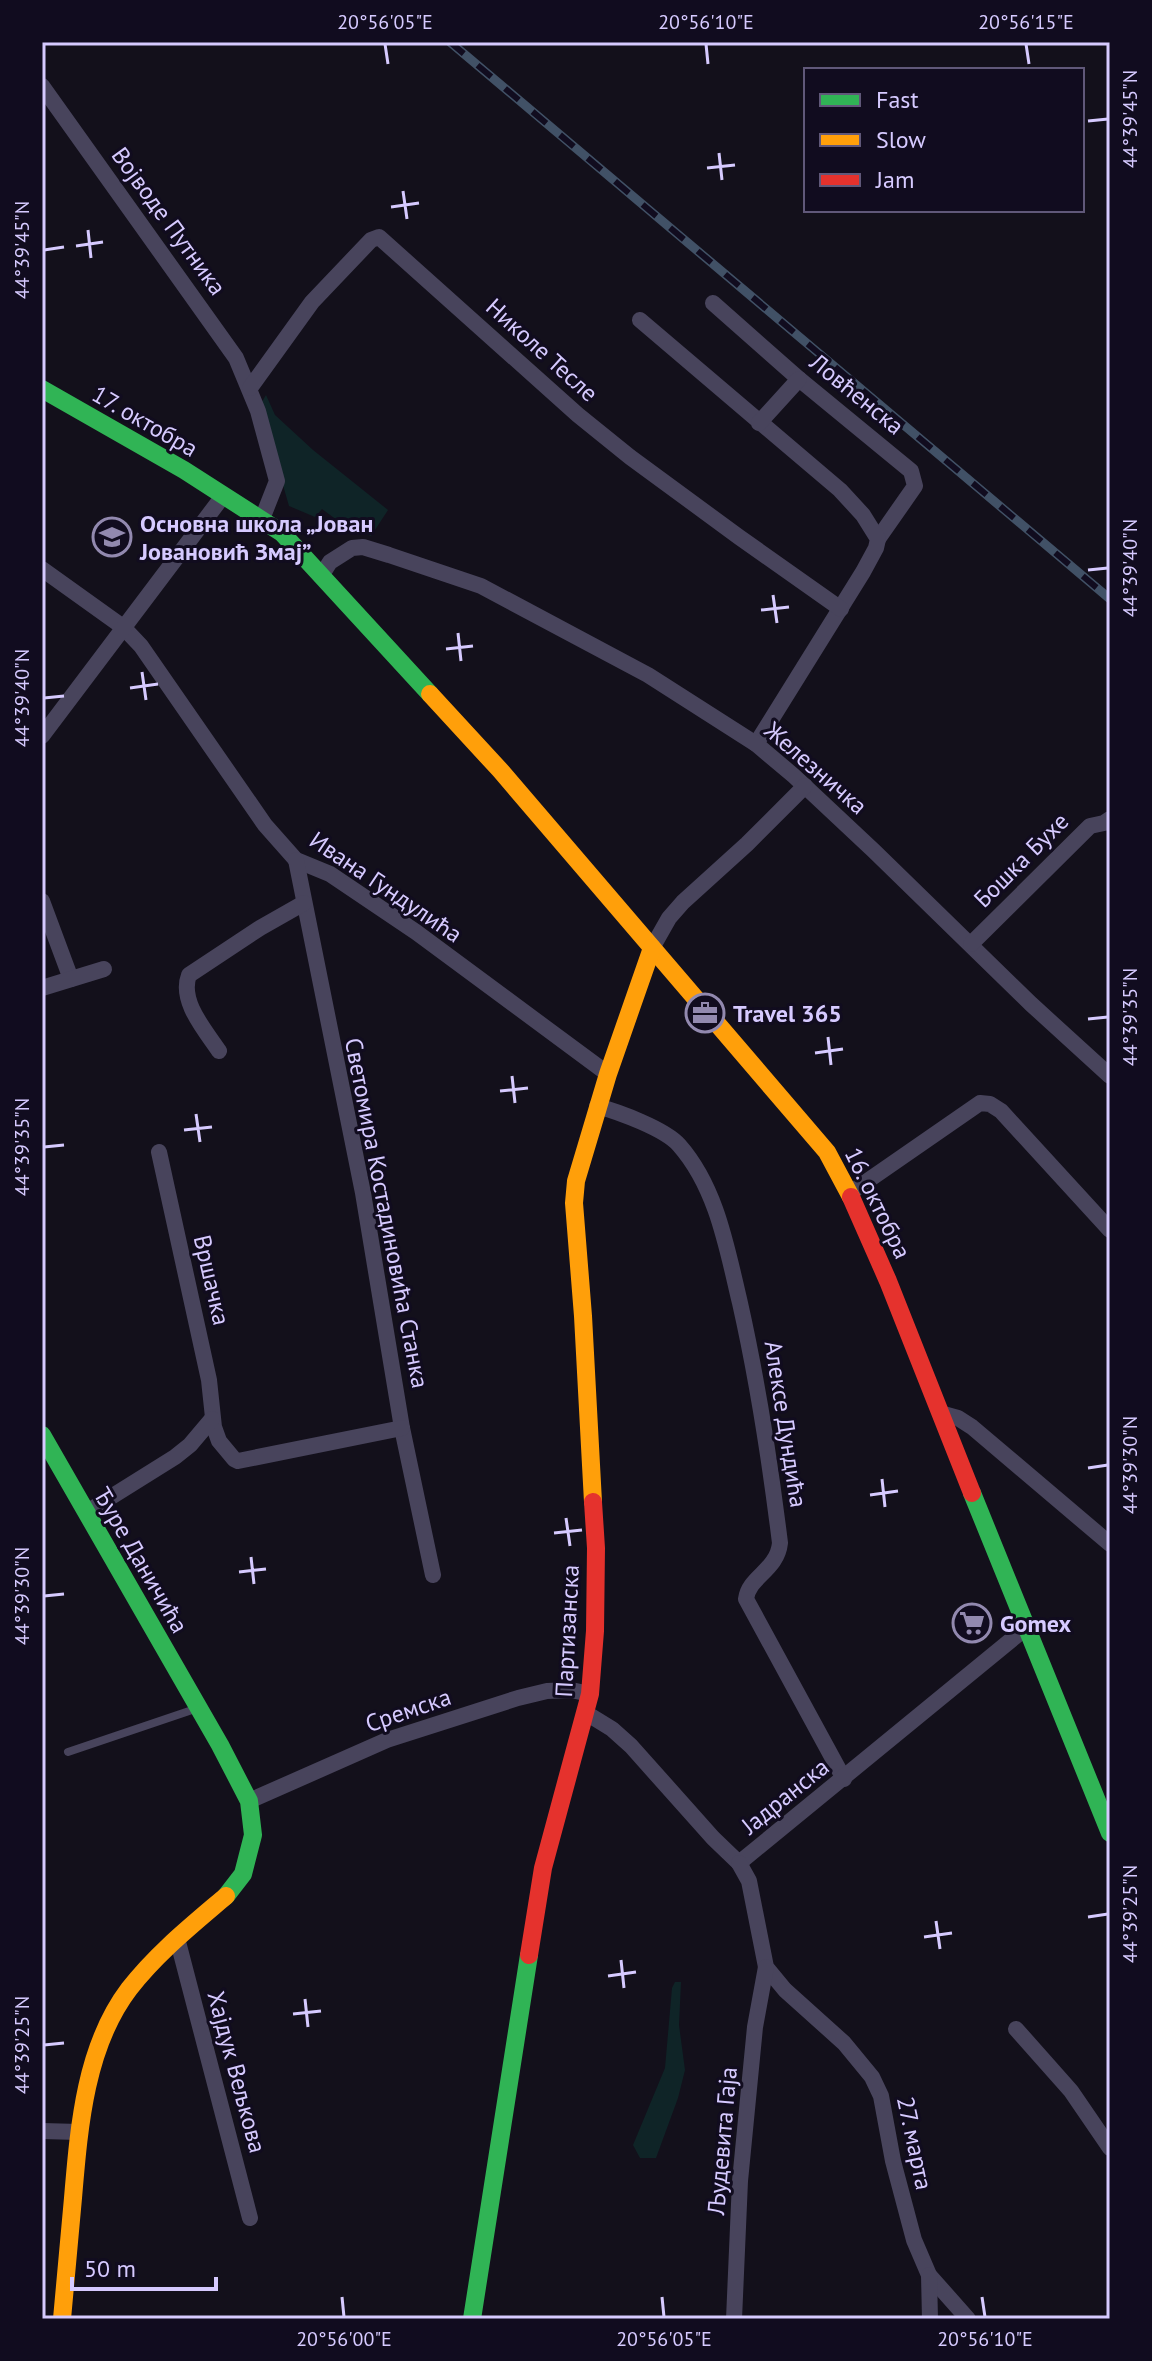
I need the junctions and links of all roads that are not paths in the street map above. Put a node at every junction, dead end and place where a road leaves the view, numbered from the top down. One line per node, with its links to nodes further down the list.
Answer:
1 (42, 86): 5 (street, Војводе Путника)
2 (713, 303): 4 (street, Ловћенска)
3 (640, 320): 7 (street)
4 (799, 379): 7 (street); 10 (street, Ловћенска)
5 (250, 388): 9 (street, Војводе Путника); 13 (street, Николе Тесле)
6 (42, 389): 8 (street, 17. октобра)
7 (759, 423): 10 (street)
8 (223, 496): 9 (street, 17. октобра); 14 (street)
9 (262, 519): 12 (street, 17. октобра)
10 (878, 539): 13 (street, Ловћенска)
11 (42, 569): 14 (street, Ивана Гундулића)
12 (321, 576): 16 (street, Железничка); 23 (street, 16. октобра)
13 (841, 609): 16 (street, Ловћенска)
14 (123, 627): 15 (street); 19 (street, Ивана Гундулића)
15 (42, 736)
16 (756, 744): 17 (street, Железничка)
17 (805, 786): 22 (street, Железничка); 23 (street)
18 (1110, 819): 22 (street, Бошка Бухе)
19 (296, 860): 21 (street, Светомира Костадиновића Станка); 28 (street, Ивана Гундулића)
20 (42, 901): 25 (street)
21 (304, 903): 27 (street); 36 (street, Светомира Костадиновића Станка)
22 (971, 944): 29 (street, Железничка)
23 (652, 948): 28 (street, Партизанска); 32 (street, 16. октобра)
24 (104, 969): 25 (street)
25 (71, 979): 26 (street)
26 (42, 988)
27 (219, 1051)
28 (608, 1074): 30 (street, Партизанска)
29 (1110, 1076)
30 (597, 1106): 42 (street, Партизанска); 45 (street, Алексе Дундића)
31 (159, 1152): 35 (street, Вршачка)
32 (850, 1193): 33 (street); 34 (street, 16. октобра)
33 (1110, 1230)
34 (940, 1413): 39 (street); 41 (street, 16. октобра)
35 (212, 1419): 36 (street, Вршачка); 38 (street)
36 (402, 1428): 40 (street, Светомира Костадиновића Станка)
37 (42, 1435): 38 (street, Ђуре Даничића)
38 (87, 1512): 43 (street, Ђуре Даничића)
39 (1110, 1544)
40 (433, 1575)
41 (1027, 1627): 45 (street, Јадранска); 47 (street, 16. октобра)
42 (588, 1703): 46 (street, Сремска); 48 (street, Јадранска); 58 (street, Партизанска)
43 (199, 1708): 44 (lane); 46 (street, Ђуре Даничића)
44 (68, 1752)
45 (844, 1779): 48 (street, Јадранска)
46 (249, 1801): 49 (street, Ђуре Даничића)
47 (1110, 1833)
48 (739, 1863): 50 (street)
49 (177, 1938): 53 (street, Ђуре Даничића); 55 (street, Хајдук Вељкова)
50 (766, 1967): 56 (street, 27. марта); 59 (street, Људевита Гаја)
51 (1016, 2029): 54 (street)
52 (42, 2131): 53 (street)
53 (79, 2132): 57 (street, Ђуре Даничића)
54 (1110, 2148)
55 (250, 2218)
56 (929, 2275): 60 (street); 61 (street, 27. марта)
57 (62, 2319)
58 (472, 2319)
59 (734, 2319)
60 (930, 2319)
61 (968, 2319)

